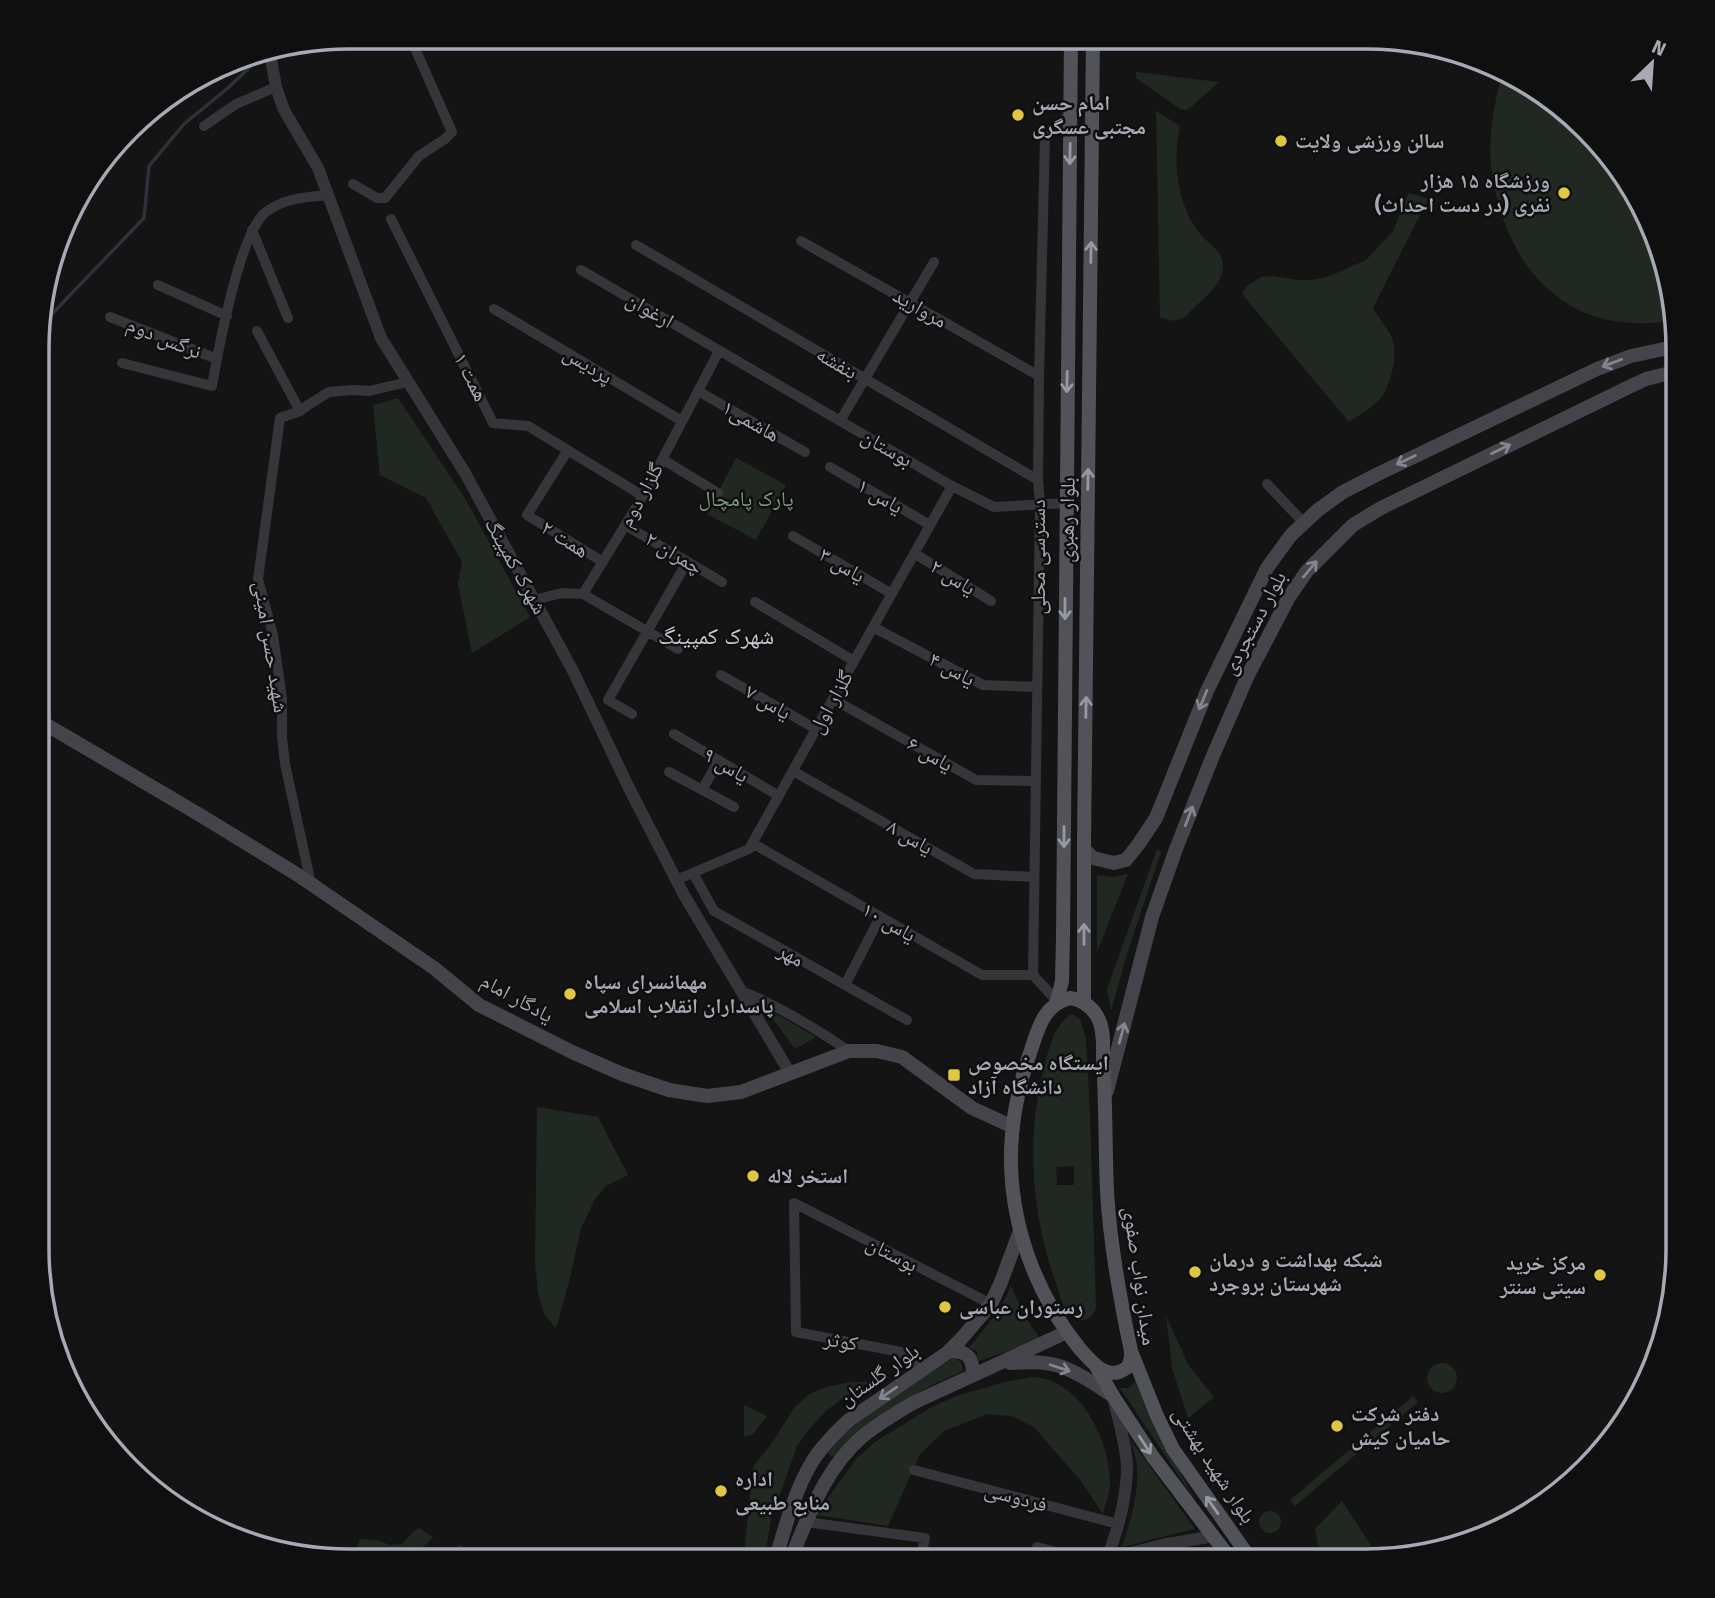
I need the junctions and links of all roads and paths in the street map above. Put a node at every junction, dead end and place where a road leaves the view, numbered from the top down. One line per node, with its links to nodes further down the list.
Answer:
1 (415, 49): 8 (street)
2 (1071, 49): 6 (main road, بلوار رهبری)
3 (1093, 49): 78 (main road, بلوار رهبری, one-way to 3)
4 (271, 59): 5 (street, شهرک کمپینگ)
5 (276, 86): 7 (street); 9 (street, شهرک کمپینگ)
6 (1070, 113): 28 (street, دسترسی محلی); 44 (main road, بلوار رهبری, one-way to 44)
7 (204, 126)
8 (353, 184)
9 (328, 195): 11 (street); 30 (street, شهرک کمپینگ)
10 (391, 219): 35 (street, همت ۱)
11 (252, 230): 19 (street); 21 (street)
12 (801, 241): 17 (street, مروارید)
13 (636, 245): 29 (street, بنفشه)
14 (934, 262): 17 (street)
15 (581, 270): 24 (street, ارغوان)
16 (158, 285): 19 (street)
17 (911, 303): 28 (street, مروارید); 29 (street)
18 (494, 309): 33 (street, پردیس)
19 (227, 316): 25 (street)
20 (110, 317): 25 (street, نرگس دوم)
21 (288, 318)
22 (257, 331): 32 (street)
23 (1666, 349): 46 (main road, بلوار دستجردی, one-way to 46)
24 (719, 351): 31 (street, گلزار دوم); 34 (street, بوستان)
25 (217, 359): 26 (street)
26 (122, 363)
27 (1666, 374): 92 (main road, بلوار دستجردی, one-way to 27)
28 (1039, 376): 39 (street, دسترسی محلی)
29 (865, 379): 34 (street); 39 (street, بنفشه)
30 (408, 382): 32 (street, شهید حسن امینی); 56 (street, شهرک کمپینگ)
31 (698, 391): 33 (street, گلزار دوم); 36 (street, هاشمی۱)
32 (300, 411): 82 (street, شهید حسن امینی)
33 (682, 421): 37 (street, گلزار دوم)
34 (840, 421): 41 (street, بوستان)
35 (568, 450): 43 (street, همت ۱); 51 (street, همت ۲)
36 (805, 452)
37 (662, 459): 42 (street); 43 (street, گلزار دوم)
38 (830, 467): 48 (street, یاس ۱)
39 (1038, 480): 45 (street, دسترسی محلی)
40 (1267, 484): 46 (street)
41 (952, 486): 45 (street, بوستان); 48 (street, گلزار اول)
42 (718, 493)
43 (643, 496): 47 (street, گلزار دوم)
44 (1066, 503): 45 (street, بوستان); 87 (main road, بلوار رهبری, one-way to 87)
45 (1040, 504): 64 (street, دسترسی محلی)
46 (1304, 523): 78 (main road, بلوار دستجردی, one-way to 78)
47 (625, 525): 51 (street, گلزار دوم); 52 (street, چمران ۲)
48 (930, 525): 50 (street, گلزار اول)
49 (793, 536): 55 (street, یاس ۳)
50 (914, 553): 55 (street, گلزار اول); 57 (street, یاس ۲)
51 (603, 562): 54 (street, گلزار دوم)
52 (687, 562): 53 (street, چمران ۲); 60 (street)
53 (722, 582)
54 (583, 594): 56 (street); 60 (street)
55 (892, 594): 59 (street, گلزار اول)
56 (534, 600): 81 (street, شهرک کمپینگ)
57 (991, 601)
58 (755, 603): 62 (street)
59 (873, 627): 62 (street, گلزار اول); 64 (street, یاس ۴)
60 (646, 631): 61 (street); 66 (street)
61 (678, 649)
62 (854, 661): 65 (street, گلزار اول)
63 (721, 675): 68 (street, یاس ۷)
64 (1037, 687): 73 (street, دسترسی محلی)
65 (833, 699): 68 (street, گلزار اول); 73 (street, یاس ۶)
66 (632, 714)
67 (49, 726): 82 (main road, یادگار امام)
68 (816, 729): 71 (street, گلزار اول)
69 (674, 734): 70 (street, یاس ۹)
70 (719, 760): 74 (street); 75 (street, یاس ۹)
71 (793, 771): 75 (street, گلزار اول); 80 (street, یاس ۸)
72 (669, 772): 74 (street)
73 (1036, 781): 80 (street, دسترسی محلی)
74 (702, 790): 76 (street)
75 (779, 796): 77 (street, گلزار اول)
76 (734, 807)
77 (752, 843): 79 (street, گلزار اول); 83 (street, یاس ۱۰)
78 (1084, 849): 88 (main road, بلوار رهبری, one-way to 78)
79 (693, 873): 81 (street, گلزار اول); 85 (street, مهر)
80 (1034, 877): 84 (street, دسترسی محلی)
81 (676, 880): 86 (street, شهرک کمپینگ)
82 (311, 884): 91 (main road, یادگار امام)
83 (880, 916): 84 (street, یاس ۱۰); 85 (street)
84 (1033, 975): 87 (street)
85 (845, 985): 89 (street, مهر)
86 (741, 990): 90 (street); 91 (street, شهرک کمپینگ)
87 (1057, 1001): 88 (main road); 93 (main road)
88 (1084, 1003): 92 (main road, میدان نواب صفوی)
89 (907, 1020)
90 (849, 1051): 91 (main road, یادگار امام); 93 (main road, یادگار امام)
91 (790, 1073)
92 (1105, 1099): 99 (main road, میدان نواب صفوی)
93 (1013, 1128): 94 (main road)
94 (1020, 1231): 95 (main road, بلوار گلستان); 97 (main road)
95 (990, 1304): 96 (street, بوستان); 98 (main road, بلوار گلستان)
96 (796, 1332): 102 (street, کوثر)
97 (1067, 1332): 100 (main road, بلوار گلستان); 101 (main road)
98 (949, 1351): 102 (main road, بلوار گلستان); 103 (main road)
99 (1131, 1351): 101 (main road, میدان نواب صفوی); 119 (main road, بلوار شهید بهشتی, one-way to 99)
100 (1001, 1363): 103 (main road, بلوار گلستان); 104 (main road, one-way to 104)
101 (1096, 1366): 104 (main road, بلوار شهید بهشتی)
102 (921, 1371): 105 (main road, بلوار گلستان, one-way to 105)
103 (973, 1376): 106 (main road, بلوار گلستان)
104 (1113, 1396): 109 (street); 110 (main road, بلوار شهید بهشتی, one-way to 110)
105 (823, 1446): 106 (main road); 112 (main road, بلوار گلستان)
106 (842, 1459): 108 (main road, بلوار گلستان)
107 (914, 1470): 109 (street, فردوسی)
108 (806, 1522): 113 (main road, بلوار گلستان); 114 (street)
109 (1118, 1524): 116 (street)
110 (1214, 1536): 117 (street); 118 (main road, بلوار شهید بهشتی)
111 (1037, 1547): 115 (street)
112 (779, 1549)
113 (795, 1549)
114 (923, 1549)
115 (1045, 1549)
116 (1110, 1549)
117 (1147, 1549)
118 (1223, 1549)
119 (1244, 1549)

